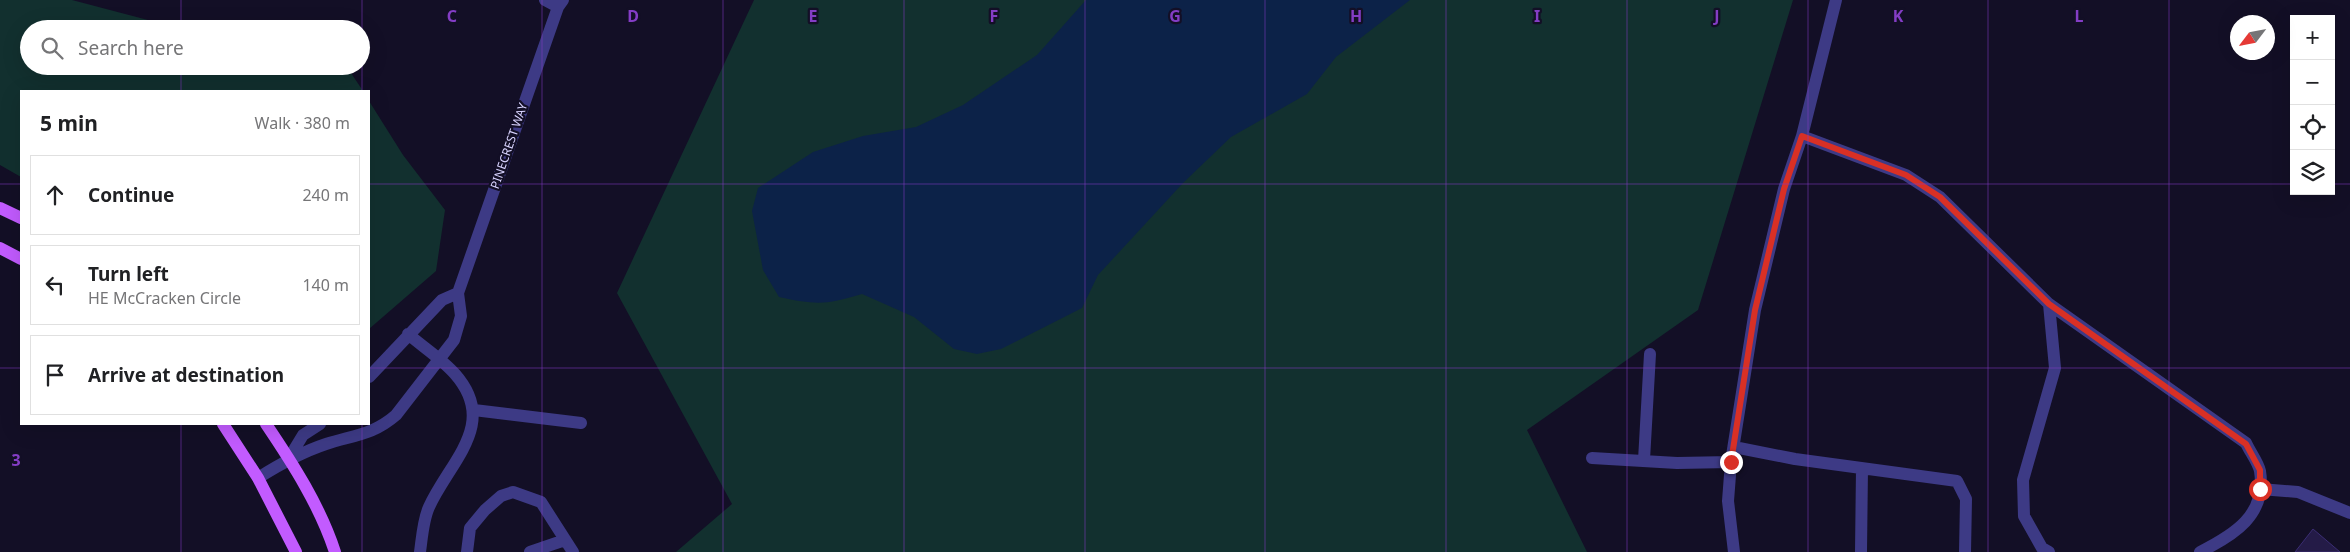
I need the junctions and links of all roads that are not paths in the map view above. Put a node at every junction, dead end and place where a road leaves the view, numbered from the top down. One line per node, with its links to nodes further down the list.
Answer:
1 (545, 0): 3 (street)
2 (1836, 0): 4 (street)
3 (560, 3): 9 (street, PINECREST WAY)
4 (1802, 136): 10 (street); 20 (street)
5 (0, 208): 6 (main road)
6 (20, 218)
7 (0, 248): 8 (main road)
8 (20, 258)
9 (458, 293): 11 (street); 13 (street)
10 (2049, 304): 27 (street); 39 (street)
11 (408, 334): 13 (street); 14 (street)
12 (1650, 354): 23 (street)
13 (440, 361): 15 (street); 21 (street)
14 (370, 376)
15 (474, 410): 16 (street); 32 (street)
16 (581, 423)
17 (224, 425): 26 (main road)
18 (267, 425): 21 (main road)
19 (319, 425): 21 (street)
20 (1734, 447): 24 (street); 25 (street)
21 (289, 458): 26 (street); 31 (main road)
22 (1592, 458): 23 (street)
23 (1644, 460): 24 (street)
24 (1731, 462): 36 (street)
25 (1862, 468): 37 (street); 38 (street)
26 (258, 478): 30 (main road)
27 (2260, 489): 28 (street); 40 (street)
28 (2350, 513)
29 (565, 540): 33 (street); 34 (street); 35 (street)
30 (296, 552)
31 (335, 552)
32 (420, 552)
33 (467, 552)
34 (530, 552)
35 (573, 552)
36 (1734, 552)
37 (1861, 552)
38 (1965, 552)
39 (2049, 552)
40 (2200, 552)

